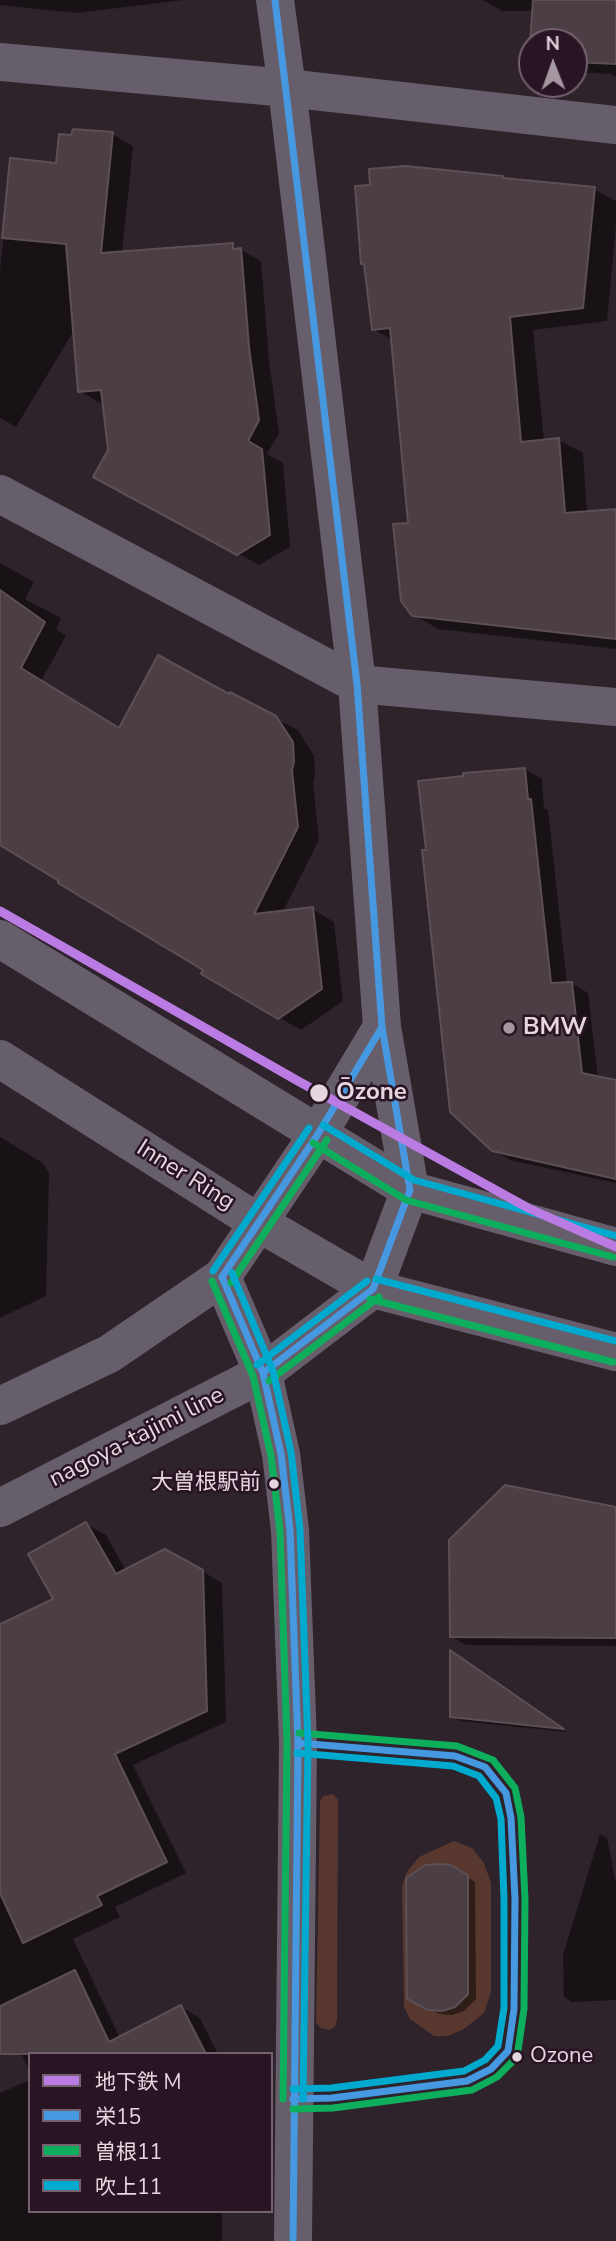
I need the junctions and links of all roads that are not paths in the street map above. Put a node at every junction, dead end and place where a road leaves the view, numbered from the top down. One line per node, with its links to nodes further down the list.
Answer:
1 (275, 0): 3 (street)
2 (0, 62): 3 (street)
3 (287, 88): 4 (street); 6 (street)
4 (616, 125)
5 (0, 494): 6 (street)
6 (357, 684): 7 (street); 9 (street)
7 (616, 707)
8 (0, 939): 11 (main road)
9 (382, 1027): 11 (street); 12 (street)
10 (0, 1059): 13 (main road, Inner Ring)
11 (318, 1134): 12 (main road); 13 (main road)
12 (410, 1190): 14 (main road); 16 (street)
13 (260, 1223): 15 (main road); 16 (main road, Inner Ring)
14 (616, 1247)
15 (222, 1277): 18 (street); 19 (main road)
16 (373, 1289): 17 (main road); 18 (main road, nagoya-tajimi line)
17 (616, 1352)
18 (263, 1373): 20 (main road, nagoya-tajimi line); 21 (street)
19 (0, 1406)
20 (0, 1507)
21 (293, 2241)

